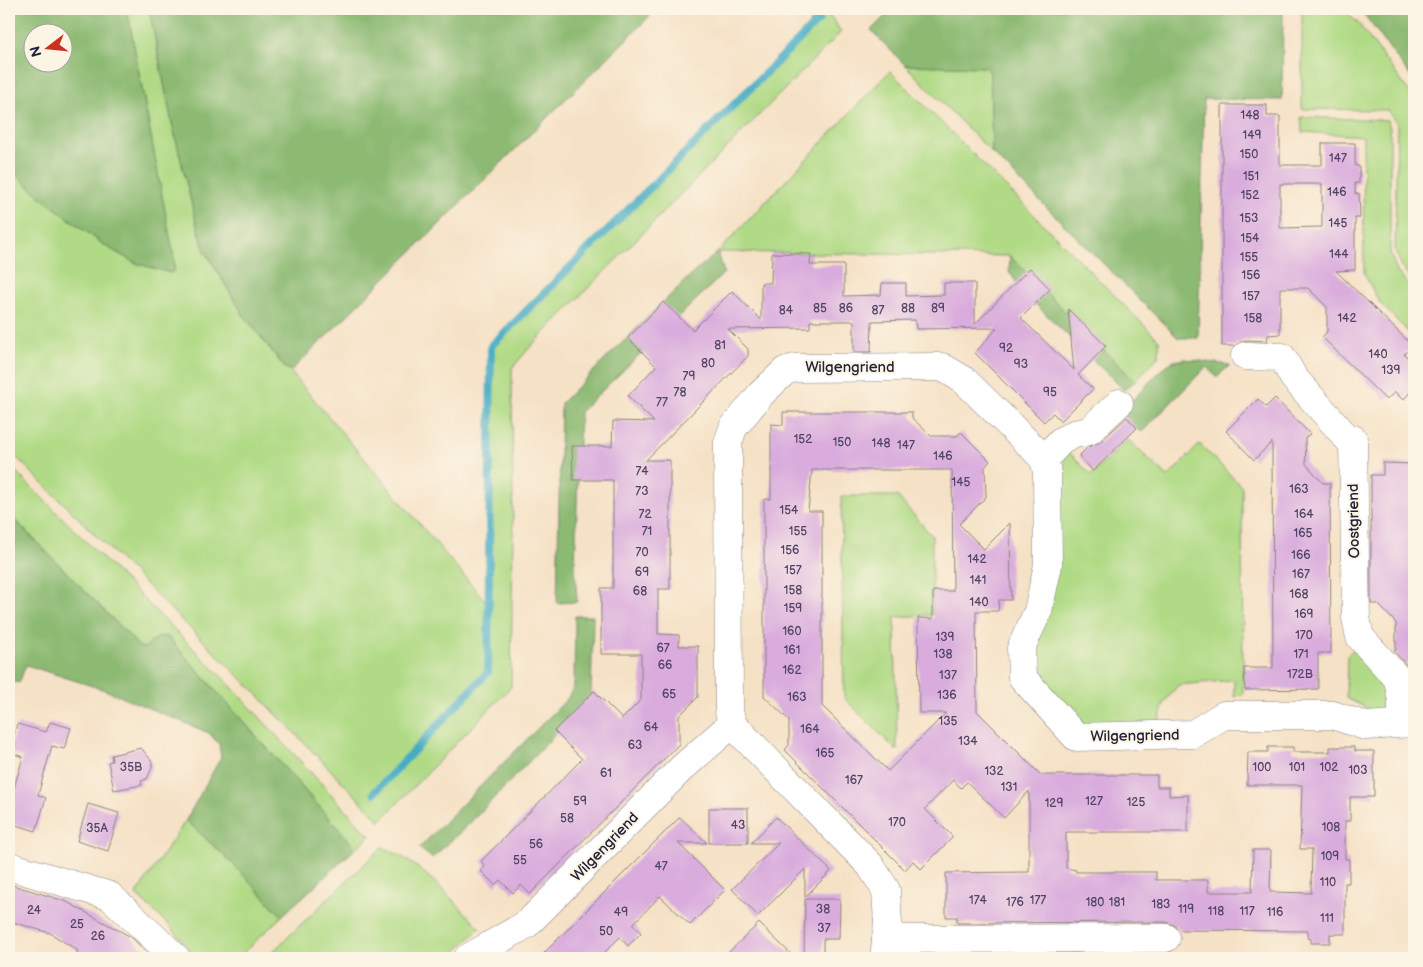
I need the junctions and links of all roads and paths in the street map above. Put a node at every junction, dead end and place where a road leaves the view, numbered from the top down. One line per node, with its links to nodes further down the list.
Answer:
1 (1245, 356): 4 (street, Oostgriend)
2 (1119, 403): 3 (street)
3 (1044, 459): 4 (street, Wilgengriend); 5 (street, Wilgengriend)
4 (1408, 723)
5 (732, 724): 8 (street); 10 (street, Wilgengriend)
6 (9, 866): 9 (street)
7 (1166, 938): 8 (street)
8 (885, 948)
9 (176, 958)
10 (468, 958)

